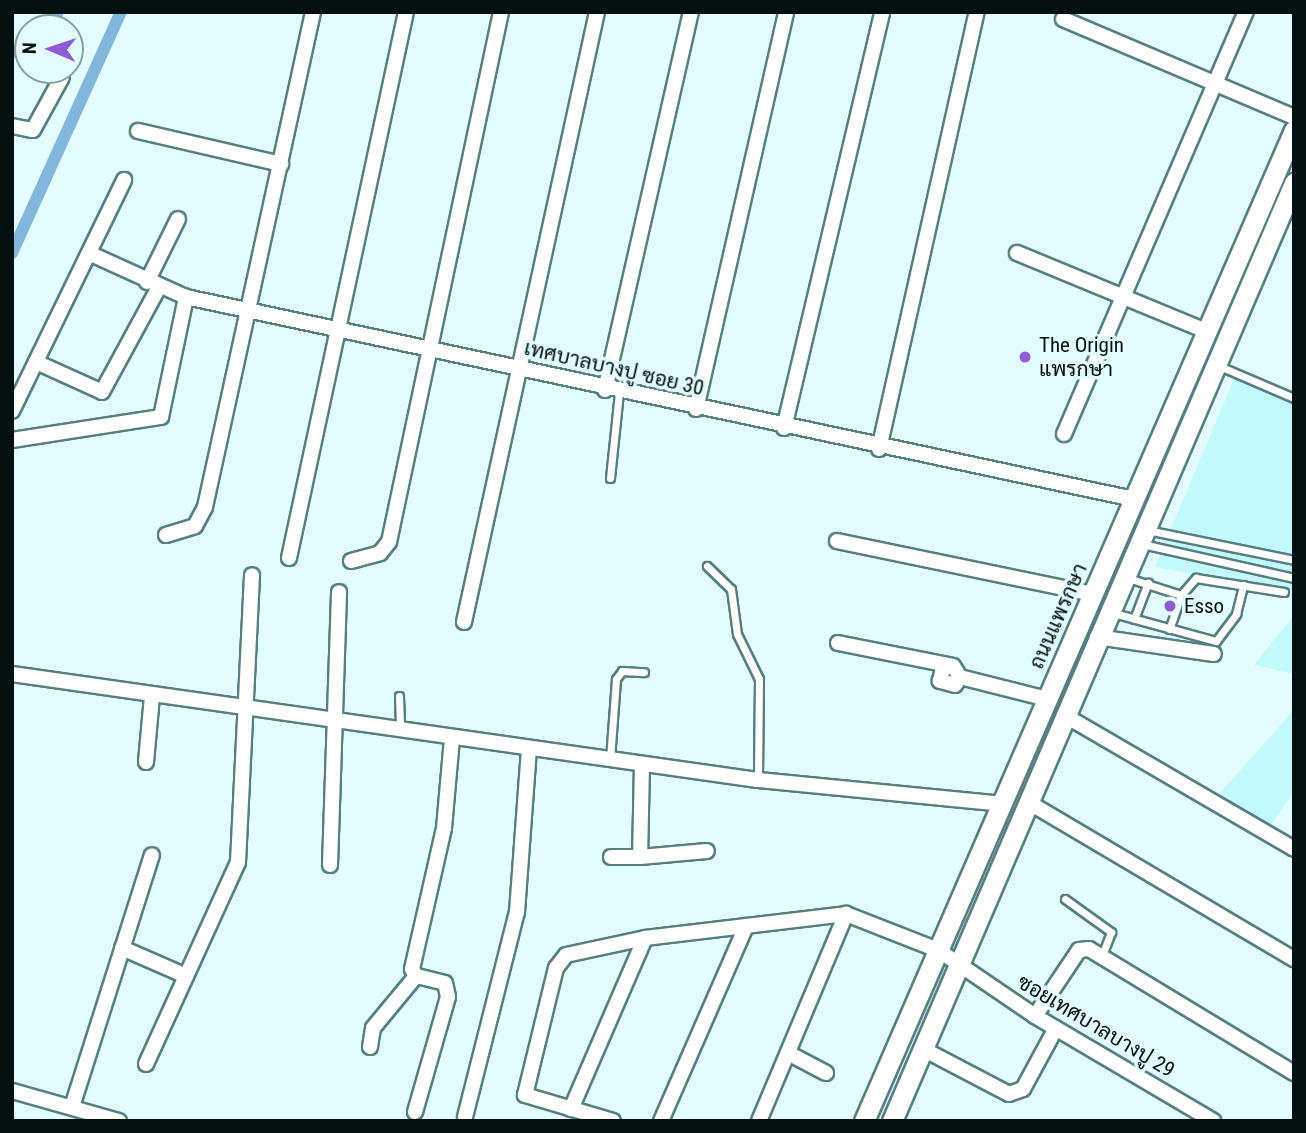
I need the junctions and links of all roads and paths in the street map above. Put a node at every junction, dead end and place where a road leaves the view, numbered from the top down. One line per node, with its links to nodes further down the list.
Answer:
1 (313, 12): 17 (street)
2 (406, 12): 27 (street)
3 (500, 12): 29 (street)
4 (597, 12): 32 (street)
5 (691, 12): 33 (street)
6 (786, 12): 35 (street)
7 (882, 12): 37 (street)
8 (977, 12): 40 (street)
9 (1247, 12): 11 (street)
10 (1063, 19): 11 (street)
11 (1217, 83): 13 (street); 25 (street)
12 (58, 84): 14 (street)
13 (1294, 117)
14 (12, 126)
15 (1294, 130): 28 (main road, ถนนแพรกษา)
16 (138, 131): 17 (street)
17 (281, 164): 26 (street)
18 (124, 180): 22 (street)
19 (1289, 204): 31 (main road, ถนนแพรกษา)
20 (178, 219): 23 (street)
21 (1017, 253): 25 (street)
22 (91, 254): 23 (street, เทศบาลบางปู ซอย 30); 30 (street)
23 (153, 284): 24 (street, เทศบาลบางปู ซอย 30); 30 (street)
24 (187, 297): 26 (street, เทศบาลบางปู ซอย 30); 39 (street)
25 (1121, 297): 28 (street); 38 (street)
26 (252, 309): 27 (street, เทศบาลบางปู ซอย 30); 43 (street)
27 (337, 330): 29 (street, เทศบาลบางปู ซอย 30); 46 (street)
28 (1206, 331): 42 (main road, ถนนแพรกษา)
29 (427, 348): 32 (street, เทศบาลบางปู ซอย 30); 47 (street)
30 (36, 362): 36 (street)
31 (1215, 365): 34 (lane); 44 (main road, ถนนแพรกษา)
32 (517, 366): 33 (street, เทศบาลบางปู ซอย 30); 61 (street)
33 (612, 392): 35 (street, เทศบาลบางปู ซอย 30); 41 (lane)
34 (1294, 398)
35 (696, 410): 37 (street, เทศบาลบางปู ซอย 30)
36 (12, 411)
37 (784, 428): 40 (street, เทศบาลบางปู ซอย 30)
38 (1064, 434)
39 (12, 440)
40 (879, 449): 42 (street, เทศบาลบางปู ซอย 30)
41 (610, 478)
42 (1134, 499): 57 (main road, ถนนแพรกษา)
43 (166, 535)
44 (1141, 536): 48 (lane); 51 (main road, ถนนแพรกษา); 52 (lane)
45 (837, 541): 57 (street)
46 (289, 558)
47 (351, 561)
48 (1294, 561)
49 (707, 566): 80 (lane)
50 (252, 575): 71 (street)
51 (1124, 576): 53 (lane); 59 (main road, ถนนแพรกษา)
52 (1294, 578)
53 (1148, 583): 58 (lane); 60 (lane)
54 (1243, 585): 56 (lane); 58 (lane); 62 (lane)
55 (339, 592): 73 (street)
56 (1284, 592)
57 (1093, 594): 70 (main road, ถนนแพรกษา)
58 (1181, 595): 62 (lane)
59 (1108, 611): 60 (lane); 63 (main road, ถนนแพรกษา)
60 (1134, 619): 62 (lane)
61 (464, 622)
62 (1169, 629)
63 (1097, 637): 65 (street); 72 (main road, ถนนแพรกษา)
64 (838, 643): 70 (street)
65 (1214, 654)
66 (644, 672): 77 (lane)
67 (12, 674): 68 (street)
68 (152, 696): 71 (street); 78 (street)
69 (399, 696): 74 (lane)
70 (1046, 699): 82 (main road, ถนนแพรกษา)
71 (249, 708): 73 (street); 98 (street)
72 (1064, 715): 81 (main road, ถนนแพรกษา); 83 (street)
73 (339, 722): 74 (street); 88 (street)
74 (400, 730): 75 (street)
75 (452, 738): 76 (street); 99 (street)
76 (529, 750): 77 (street); 112 (street)
77 (610, 760): 79 (street)
78 (146, 762)
79 (642, 764): 80 (street); 87 (street)
80 (758, 780): 82 (street)
81 (1028, 802): 96 (street); 97 (main road, ถนนแพรกษา)
82 (1002, 804): 94 (main road, ถนนแพรกษา)
83 (1294, 849)
84 (707, 852): 87 (street)
85 (152, 855): 93 (street)
86 (611, 857): 87 (street)
87 (640, 857)
88 (330, 865)
89 (1065, 899): 95 (lane)
90 (846, 914): 91 (street); 94 (street, ซอยเทศบาลบางปู 29); 104 (street)
91 (747, 926): 92 (street); 115 (street)
92 (645, 938): 110 (street); 110 (street)
93 (122, 948): 98 (street); 109 (street)
94 (938, 950): 97 (street, ซอยเทศบาลบางปู 29); 117 (main road, ถนนแพรกษา)
95 (1101, 956): 100 (street); 107 (street)
96 (1294, 959)
97 (959, 963): 100 (street, ซอยเทศบาลบางปู 29); 103 (main road, ถนนแพรกษา)
98 (186, 976): 105 (street)
99 (416, 976): 102 (street); 111 (street)
100 (1035, 1016): 101 (street, ซอยเทศบาลบางปู 29)
101 (1056, 1028): 103 (street); 119 (street, ซอยเทศบาลบางปู 29)
102 (370, 1047)
103 (923, 1049): 118 (main road, ถนนแพรกษา)
104 (788, 1053): 106 (street); 116 (street)
105 (146, 1064)
106 (826, 1073)
107 (1294, 1073)
108 (12, 1091): 109 (street)
109 (72, 1107): 113 (street)
110 (571, 1109): 114 (street)
111 (415, 1112)
112 (465, 1117)
113 (118, 1121)
114 (613, 1121)
115 (661, 1121)
116 (759, 1121)
117 (864, 1121)
118 (892, 1121)
119 (1213, 1121)

